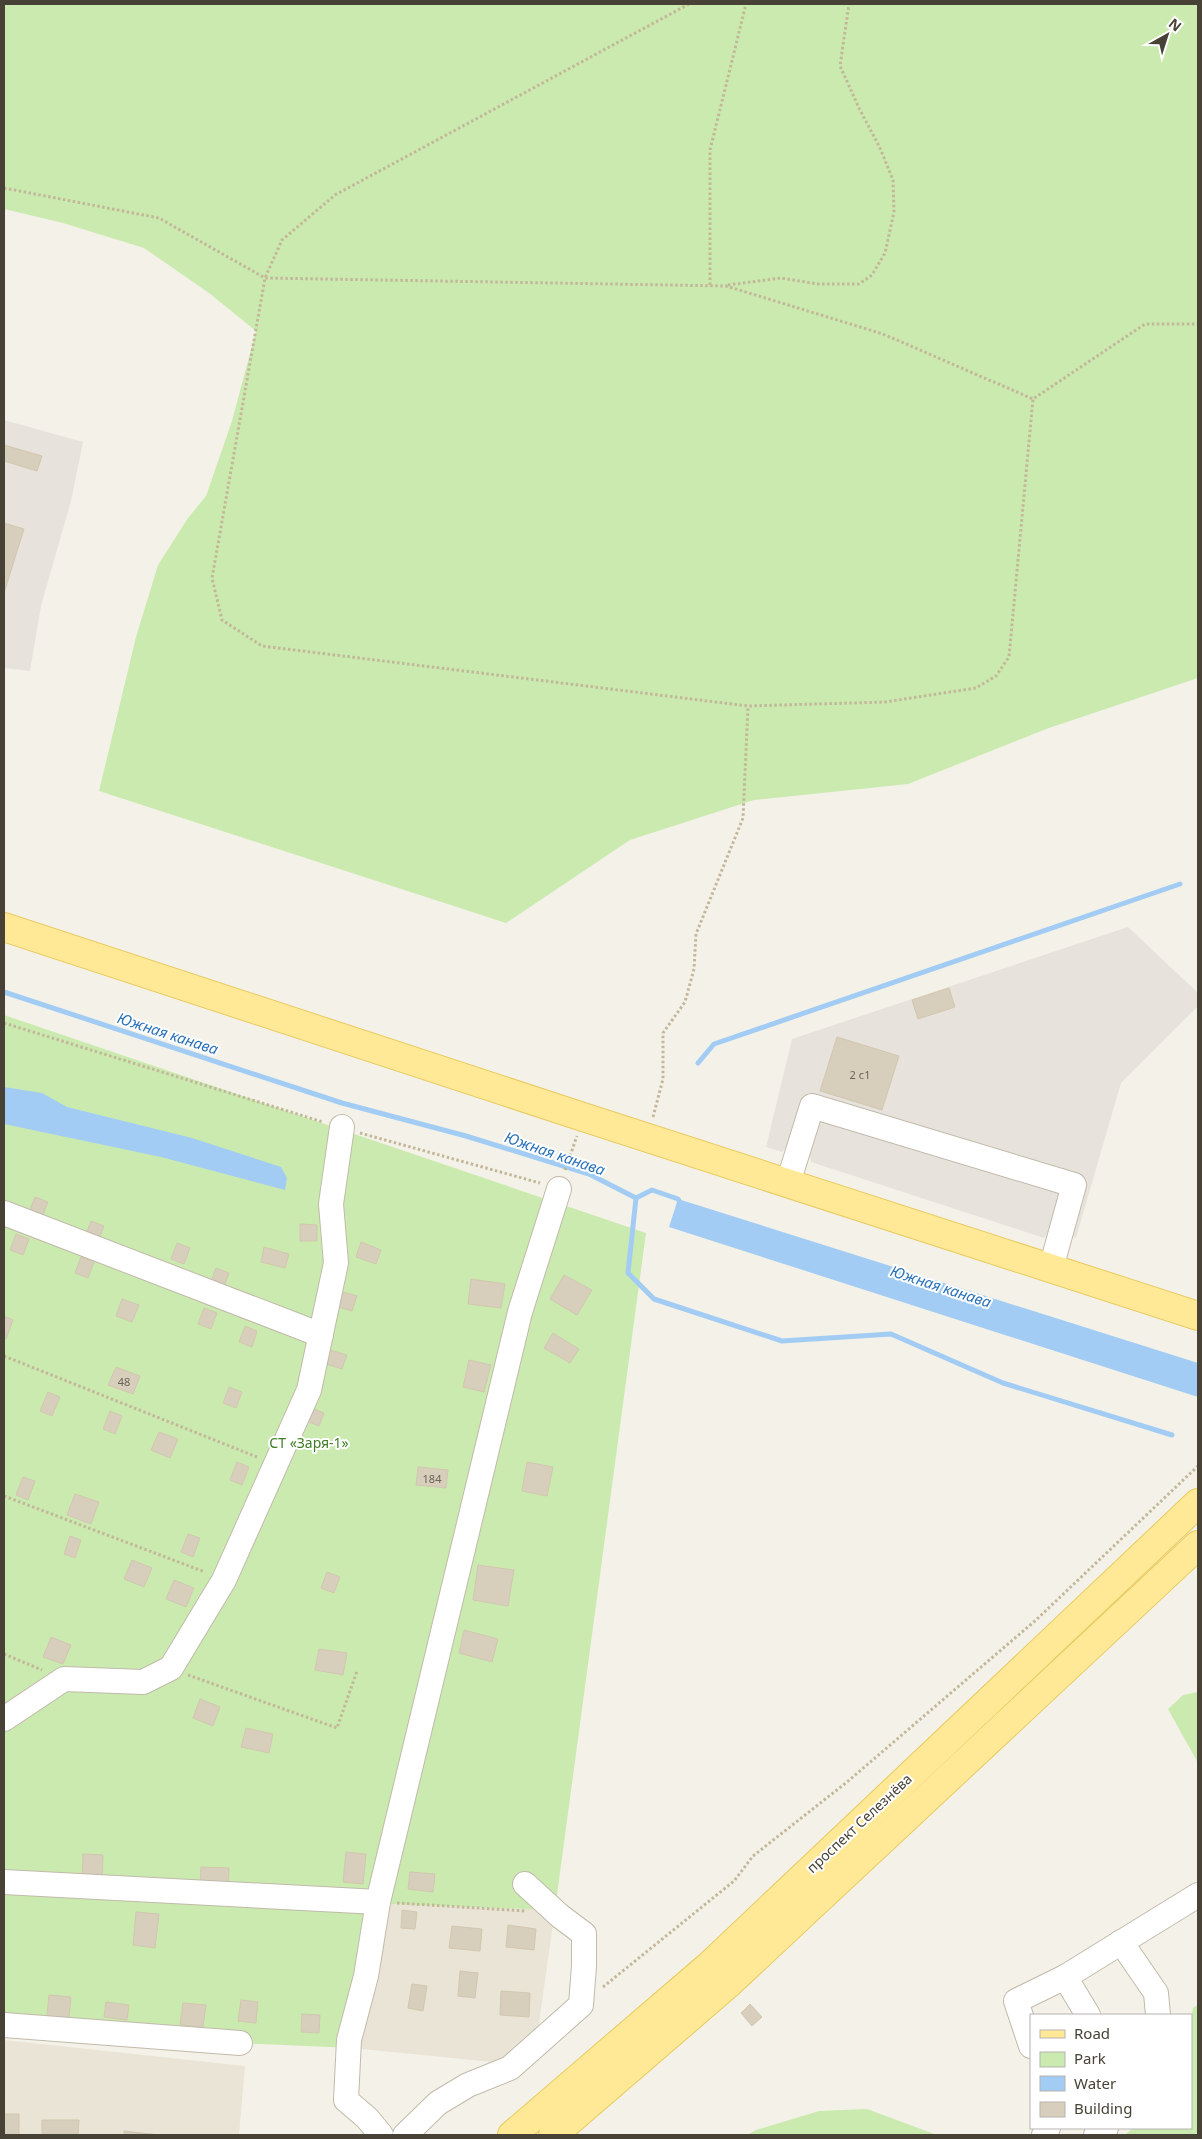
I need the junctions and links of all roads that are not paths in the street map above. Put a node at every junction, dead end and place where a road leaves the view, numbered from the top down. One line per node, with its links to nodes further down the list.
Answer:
1 (4, 927): 3 (main road)
2 (342, 1127): 8 (lane)
3 (788, 1183): 6 (main road); 6 (lane)
4 (559, 1188): 15 (lane)
5 (4, 1213): 8 (lane)
6 (1051, 1268): 7 (main road)
7 (1198, 1316)
8 (321, 1336): 11 (lane)
9 (1198, 1503): 25 (main road, проспект Селезнёва)
10 (1198, 1545): 26 (main road, проспект Селезнёва)
11 (4, 1720)
12 (4, 1882): 15 (lane)
13 (525, 1884): 24 (lane)
14 (1198, 1895): 16 (lane)
15 (378, 1902): 23 (lane)
16 (1121, 1942): 17 (lane); 19 (lane)
17 (1065, 1977): 18 (lane); 22 (lane)
18 (1087, 2014)
19 (1158, 2014)
20 (4, 2025): 21 (lane)
21 (240, 2043)
22 (1030, 2043)
23 (381, 2135)
24 (405, 2135)
25 (512, 2135)
26 (553, 2135)

